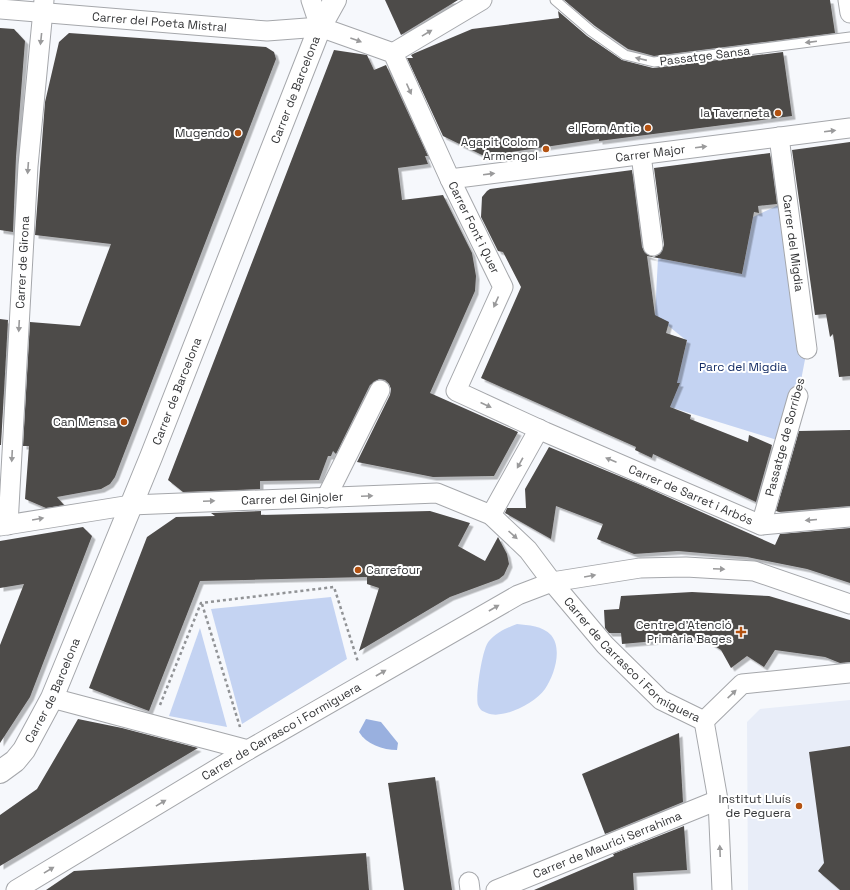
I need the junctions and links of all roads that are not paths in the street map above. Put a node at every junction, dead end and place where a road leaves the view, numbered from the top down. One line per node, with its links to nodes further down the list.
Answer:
1 (311, 0): 9 (street)
2 (335, 0): 9 (street, Carrer de Barcelona)
3 (482, 0): 11 (street, one-way to 3)
4 (556, 0): 10 (lane, Passatge Sansa, one-way to 4)
5 (848, 0): 8 (street)
6 (44, 6): 7 (street, Carrer del Poeta Mistral); 9 (street, Carrer del Poeta Mistral); 25 (street, Carrer de Girona, one-way to 25)
7 (0, 9)
8 (850, 13)
9 (320, 27): 11 (street, one-way to 11); 22 (street, Carrer de Barcelona)
10 (850, 37)
11 (393, 53): 15 (street, Carrer Font i Quer, one-way to 15)
12 (850, 128): 13 (street, Carrer Major, one-way to 12)
13 (779, 137): 14 (street, Carrer Major, one-way to 13); 17 (street, Carrer del Migdia)
14 (641, 154): 15 (street, Carrer Major, one-way to 14); 16 (street)
15 (450, 179): 20 (street, Carrer Font i Quer, one-way to 20)
16 (653, 246)
17 (807, 349)
18 (380, 390): 21 (street)
19 (798, 396): 26 (street, Passatge de Sorribes)
20 (539, 429): 23 (street, one-way to 23); 26 (street, Carrer de Sarret i Arbós, one-way to 20)
21 (326, 498): 22 (street, Carrer del Ginjoler, one-way to 21); 23 (street, Carrer del Ginjoler, one-way to 23)
22 (131, 505): 25 (street, Carrer del Ginjoler, one-way to 22); 30 (street, Carrer de Barcelona)
23 (490, 515): 27 (street, Carrer del Ginjoler, one-way to 27)
24 (850, 517): 26 (street, Carrer de Sarret i Arbós, one-way to 26)
25 (4, 525)
26 (761, 525)
27 (552, 582): 28 (street, Carrer de Carrasco i Formiguera, one-way to 28); 31 (street, Carrer de Carrasco i Formiguera); 32 (street, Carrer de Carrasco i Formiguera, one-way to 27)
28 (850, 604)
29 (850, 673): 31 (street, Carrer de Carrasco i Formiguera, one-way to 29)
30 (52, 698): 32 (street); 33 (street, Carrer de Barcelona)
31 (704, 721): 34 (street)
32 (248, 750): 35 (street, Carrer de Carrasco i Formiguera, one-way to 32)
33 (0, 772)
34 (718, 800): 36 (street, Carrer de Maurici Serrahima); 37 (street, one-way to 34)
35 (16, 890)
36 (496, 890)
37 (722, 890)

